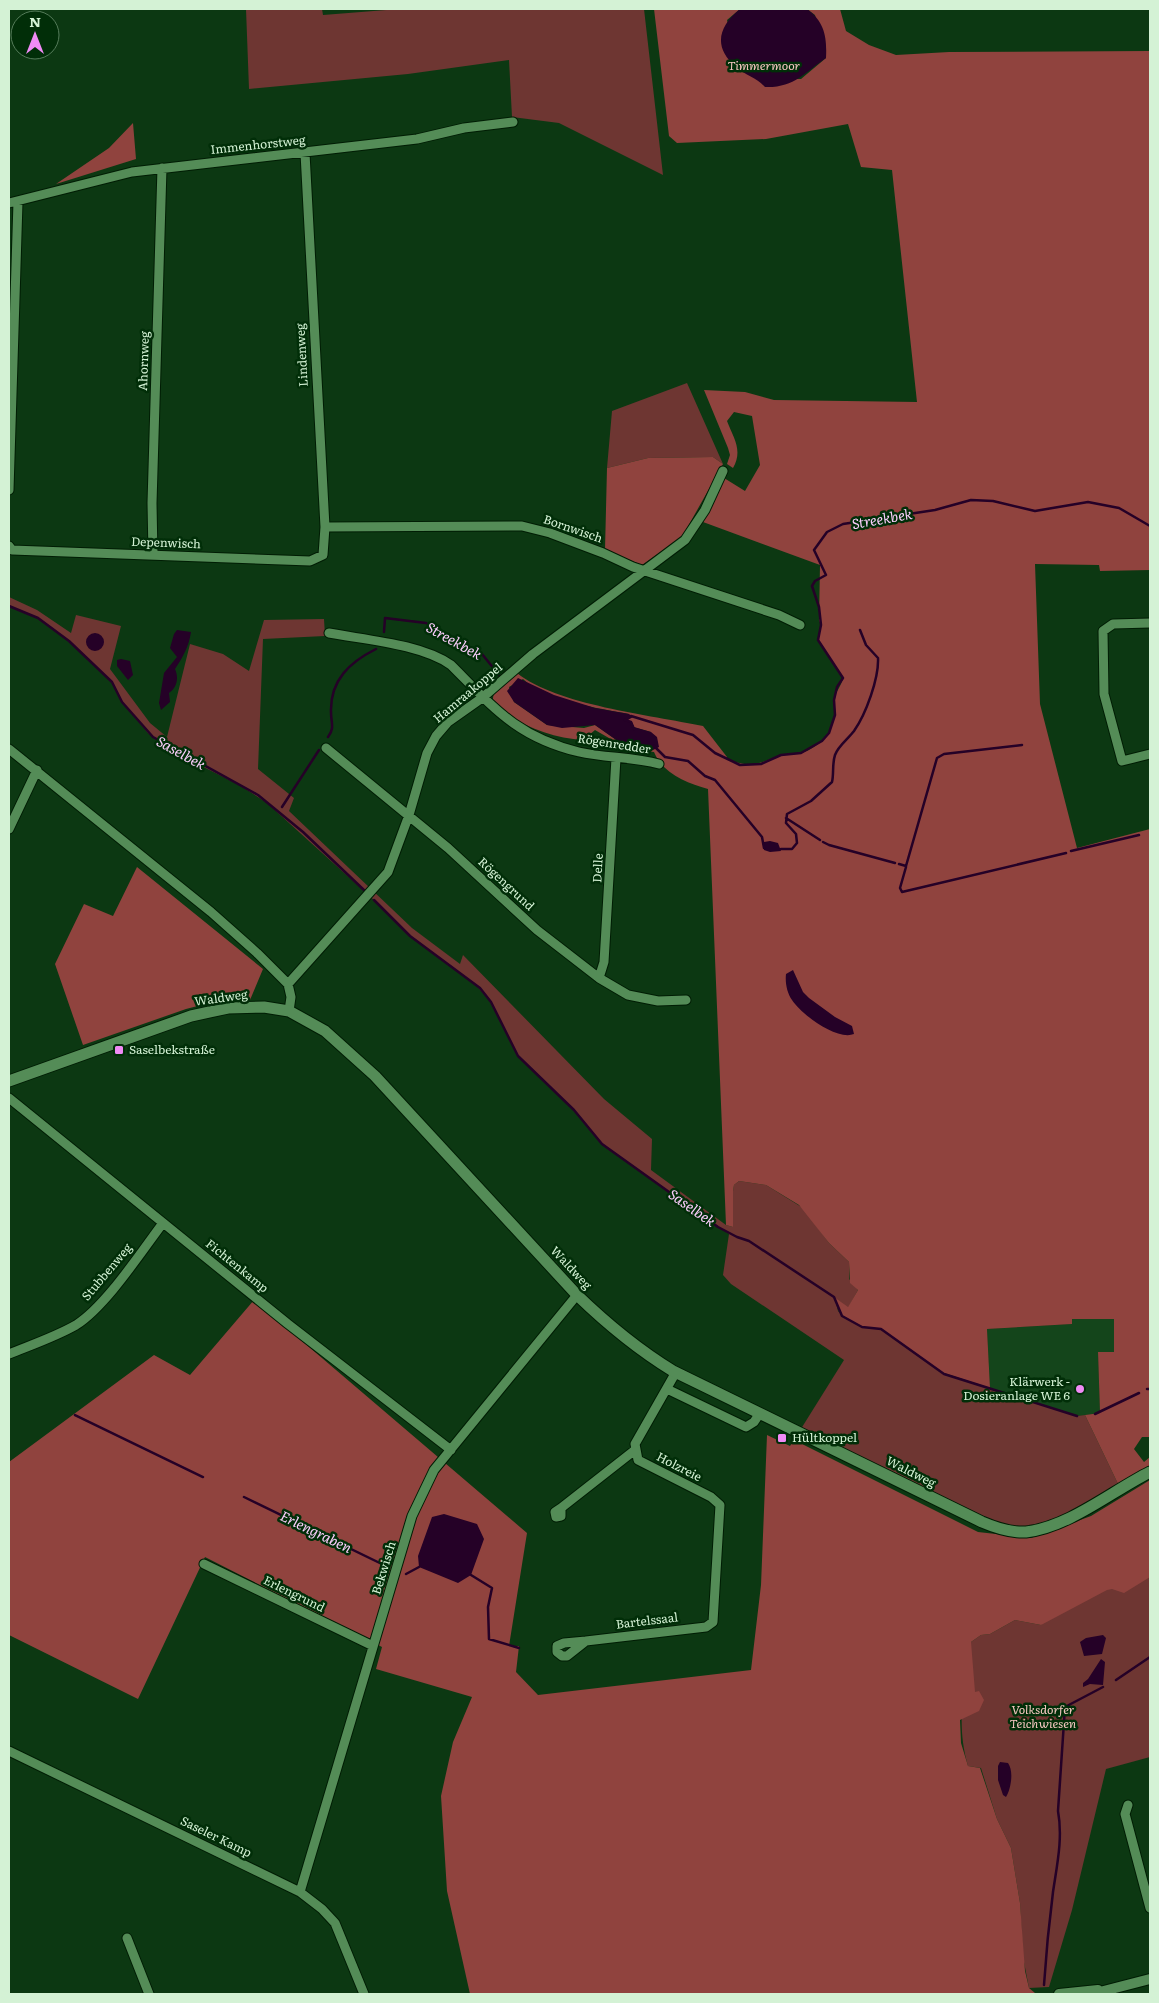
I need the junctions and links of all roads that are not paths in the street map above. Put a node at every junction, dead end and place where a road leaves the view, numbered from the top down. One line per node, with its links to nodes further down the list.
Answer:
1 (513, 122): 2 (street, Immenhorstweg)
2 (305, 153): 3 (street, Immenhorstweg); 7 (street, Lindenweg)
3 (162, 168): 4 (street, Immenhorstweg); 9 (street, Ahornweg)
4 (13, 203): 6 (street)
5 (723, 471): 11 (street, Hamraakoppel)
6 (9, 490)
7 (325, 527): 10 (street, Lindenweg); 11 (street, Bornwisch)
8 (9, 546): 9 (street, Depenwisch)
9 (153, 555): 10 (street, Depenwisch)
10 (323, 555)
11 (645, 571): 13 (street, Bornwisch); 15 (street, Hamraakoppel)
12 (1150, 623): 18 (street)
13 (800, 624)
14 (329, 633): 15 (street, Rögenredder)
15 (482, 698): 19 (street, Rögenredder); 22 (street, Hamraakoppel)
16 (326, 748): 22 (street, Rögengrund)
17 (9, 749): 21 (street)
18 (1150, 754)
19 (616, 758): 20 (street, Rögenredder); 24 (street, Delle)
20 (659, 764)
21 (37, 770): 23 (street); 25 (street)
22 (409, 814): 24 (street, Rögengrund); 25 (street, Hamraakoppel)
23 (9, 829)
24 (599, 978): 26 (street, Rögengrund)
25 (288, 984): 27 (street)
26 (686, 1000)
27 (289, 1011): 28 (main road, Waldweg); 31 (main road, Waldweg)
28 (9, 1080)
29 (9, 1098): 30 (street, Fichtenkamp)
30 (163, 1223): 32 (street, Stubbenweg); 36 (street, Fichtenkamp)
31 (577, 1295): 33 (main road, Waldweg); 36 (street, Bekwisch)
32 (9, 1354)
33 (676, 1372): 34 (street); 35 (main road, Waldweg)
34 (667, 1389): 35 (street); 37 (street)
35 (760, 1413): 38 (main road, Waldweg)
36 (451, 1450): 43 (street, Bekwisch)
37 (635, 1450): 39 (street); 41 (street, Holzreie)
38 (1150, 1472)
39 (561, 1508)
40 (204, 1564): 43 (street, Erlengrund)
41 (711, 1625): 42 (street, Bartelssaal)
42 (586, 1641)
43 (373, 1646): 46 (street, Bekwisch)
44 (9, 1751): 46 (street, Saseler Kamp)
45 (1128, 1806): 47 (street)
46 (300, 1892): 52 (street, Saseler Kamp)
47 (1150, 1908)
48 (127, 1938): 51 (street)
49 (1150, 1979): 50 (street)
50 (1109, 1989): 53 (street); 54 (street)
51 (149, 1994)
52 (364, 1994)
53 (1058, 1994)
54 (1092, 1994)

